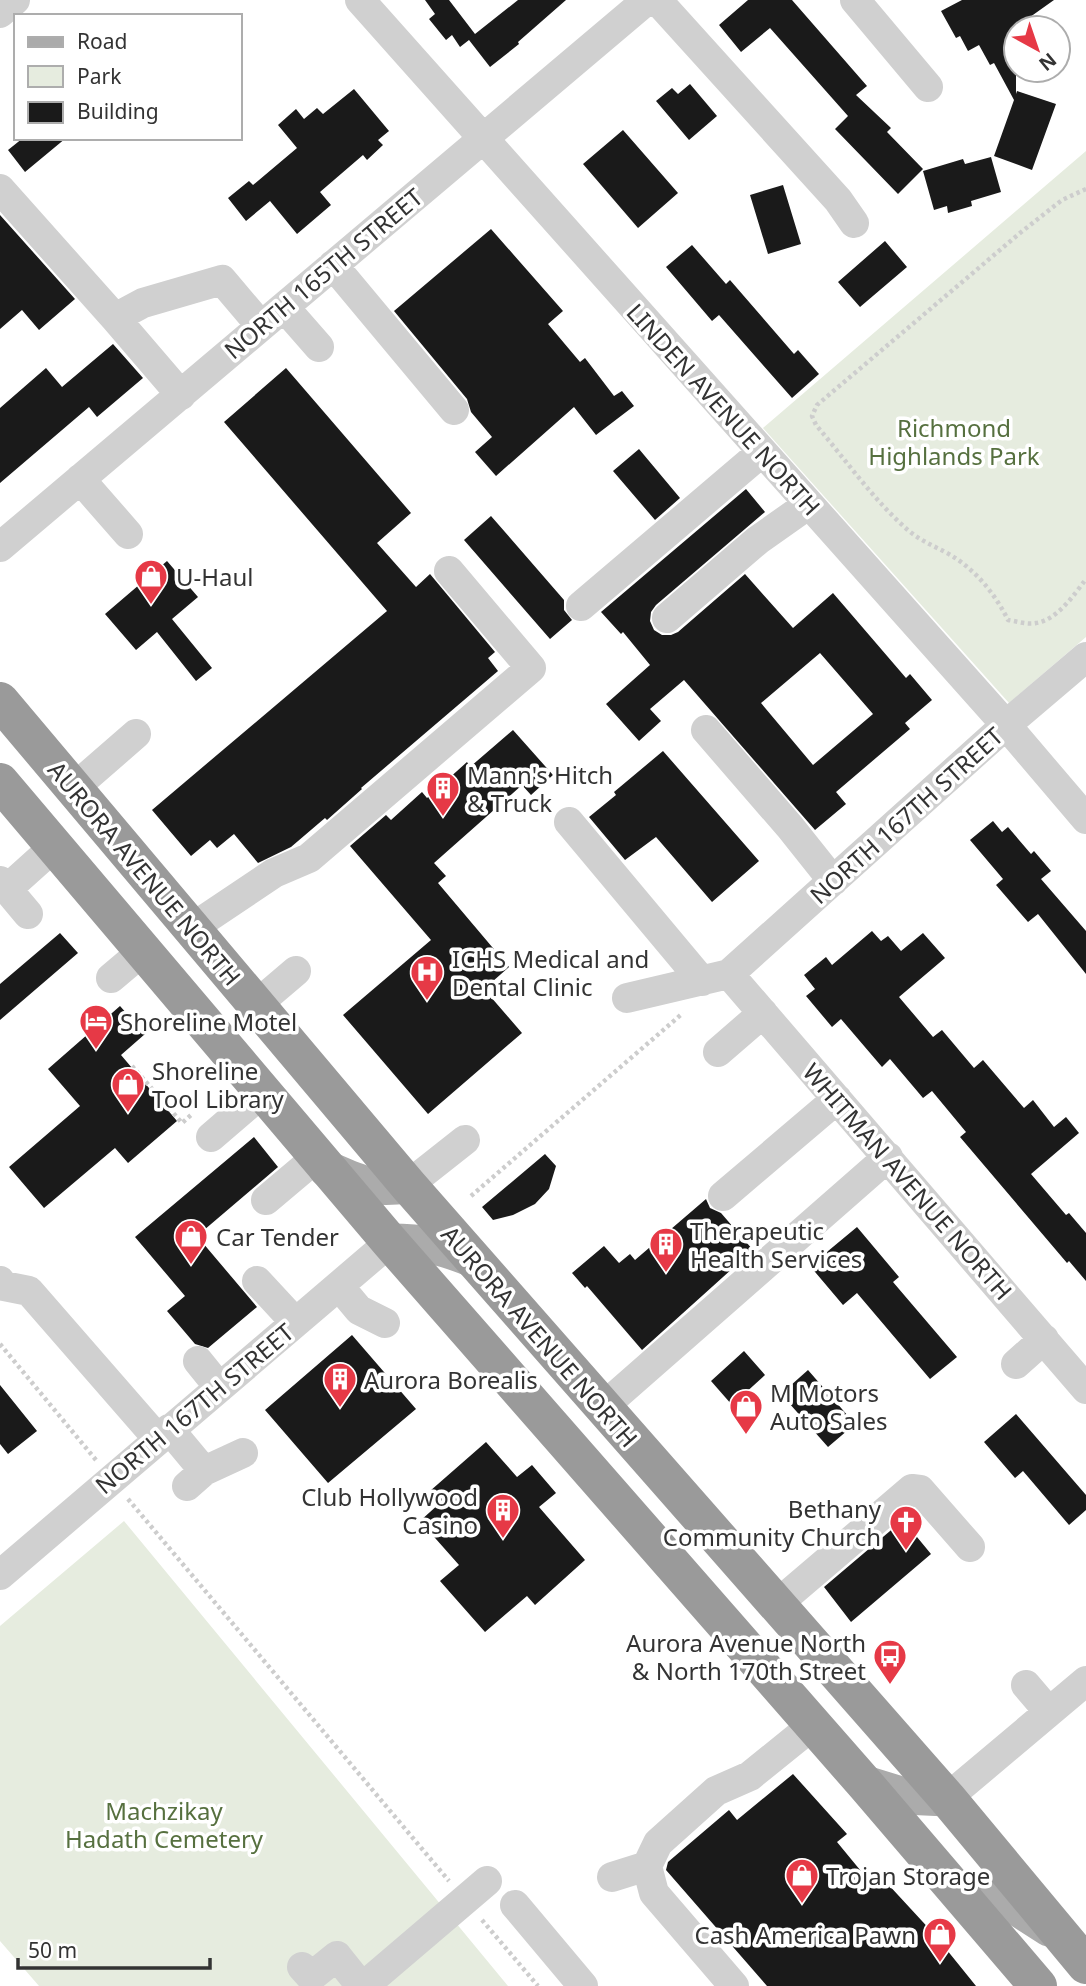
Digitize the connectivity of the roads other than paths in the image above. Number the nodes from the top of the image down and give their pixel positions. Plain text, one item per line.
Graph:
1 (15, 0) edge
2 (360, 0) edge
3 (647, 0) edge
4 (657, 0) edge
5 (855, 0) edge
6 (0, 13) edge
7 (928, 88) dead end
8 (481, 139) junction
9 (0, 189) edge
10 (854, 223) dead end
11 (333, 265) junction
12 (284, 307) junction
13 (115, 318) junction
14 (261, 326) junction
15 (320, 347) dead end
16 (181, 394) junction
17 (454, 410) dead end
18 (762, 452) junction
19 (80, 479) junction
20 (809, 504) junction
21 (128, 534) dead end
22 (0, 547) edge
23 (450, 571) dead end
24 (580, 606) dead end
25 (667, 618) dead end
26 (1086, 657) edge
27 (0, 701) edge
28 (1006, 725) junction
29 (706, 730) dead end
30 (136, 734) dead end
31 (0, 782) edge
32 (74, 788) junction
33 (1086, 818) edge
34 (569, 822) dead end
35 (55, 846) junction
36 (833, 881) junction
37 (3, 885) edge
38 (28, 914) dead end
39 (192, 928) junction
40 (143, 951) junction
41 (296, 971) dead end
42 (716, 977) junction
43 (111, 978) dead end
44 (627, 998) dead end
45 (256, 1005) junction
46 (763, 1013) junction
47 (718, 1052) dead end
48 (262, 1093) junction
49 (837, 1099) junction
50 (201, 1126) road end
51 (465, 1140) dead end
52 (888, 1157) junction
53 (322, 1163) junction
54 (408, 1185) junction
55 (723, 1196) dead end
56 (266, 1200) dead end
57 (390, 1242) junction
58 (473, 1259) junction
59 (0, 1281) edge
60 (257, 1281) dead end
61 (339, 1286) junction
62 (295, 1322) junction
63 (385, 1322) dead end
64 (1044, 1339) junction
65 (198, 1361) dead end
66 (1016, 1364) dead end
67 (219, 1387) junction
68 (1086, 1389) edge
69 (603, 1408) junction
70 (164, 1434) junction
71 (243, 1453) dead end
72 (970, 1547) dead end
73 (803, 1555) dead end
74 (0, 1575) edge
75 (770, 1597) junction
76 (1086, 1681) edge
77 (1026, 1685) dead end
78 (1049, 1712) junction
79 (813, 1725) junction
80 (865, 1784) junction
81 (947, 1798) junction
82 (647, 1866) junction
83 (612, 1877) dead end
84 (476, 1891) road end
85 (967, 1903) junction
86 (515, 1905) dead end
87 (1061, 1936) junction
88 (1086, 1965) edge
89 (302, 1967) dead end
90 (1035, 1985) edge
91 (362, 1986) edge
92 (583, 1986) edge
93 (734, 1986) edge

1 - 6 street
2 - 8 street, LINDEN AVENUE NORTH
3 - 8 street, NORTH 165TH STREET
4 - 10 street
5 - 7 street
8 - 11 street, NORTH 165TH STREET
8 - 18 street, LINDEN AVENUE NORTH
9 - 13 street
11 - 12 street, NORTH 165TH STREET
11 - 17 street
12 - 14 street, NORTH 165TH STREET
12 - 15 street
13 - 14 street
13 - 16 street
14 - 16 street, NORTH 165TH STREET
16 - 19 street, NORTH 165TH STREET
18 - 20 street, LINDEN AVENUE NORTH
18 - 24 street
19 - 21 street
19 - 22 street, NORTH 165TH STREET
20 - 25 street
20 - 28 street, LINDEN AVENUE NORTH
23 - 39 street
26 - 28 street, NORTH 167TH STREET
27 - 32 highway, AURORA AVENUE NORTH
28 - 33 street, LINDEN AVENUE NORTH
28 - 36 street, NORTH 167TH STREET
29 - 36 street
30 - 32 street
31 - 35 highway, AURORA AVENUE NORTH
32 - 39 highway, AURORA AVENUE NORTH
34 - 42 street, WHITMAN AVENUE NORTH
35 - 37 street
35 - 40 highway, AURORA AVENUE NORTH
36 - 42 street, NORTH 167TH STREET
37 - 38 street
39 - 45 highway, AURORA AVENUE NORTH
40 - 43 street
40 - 48 highway, AURORA AVENUE NORTH
41 - 45 street
42 - 44 street
42 - 46 street, WHITMAN AVENUE NORTH
45 - 54 highway, AURORA AVENUE NORTH
46 - 47 street
46 - 49 street, WHITMAN AVENUE NORTH
48 - 50 street
48 - 53 highway, AURORA AVENUE NORTH
49 - 52 street, WHITMAN AVENUE NORTH
49 - 55 street
51 - 54 street
52 - 64 street, WHITMAN AVENUE NORTH
52 - 69 street
53 - 54 main road
53 - 56 street
53 - 57 highway, AURORA AVENUE NORTH
54 - 58 highway, AURORA AVENUE NORTH
57 - 58 main road
57 - 61 street, NORTH 167TH STREET
57 - 79 highway, AURORA AVENUE NORTH
58 - 69 highway, AURORA AVENUE NORTH
59 - 70 street
60 - 62 street
61 - 62 street, NORTH 167TH STREET
61 - 63 street
62 - 67 street, NORTH 167TH STREET
64 - 66 street
64 - 68 street, WHITMAN AVENUE NORTH
65 - 67 street
67 - 70 street, NORTH 167TH STREET
69 - 75 highway, AURORA AVENUE NORTH
70 - 71 street
70 - 74 street, NORTH 167TH STREET
72 - 75 street
73 - 75 street
75 - 81 highway, AURORA AVENUE NORTH
76 - 78 street
77 - 78 street
78 - 81 street
79 - 80 highway, AURORA AVENUE NORTH
79 - 82 street
80 - 81 main road
80 - 85 highway, AURORA AVENUE NORTH
81 - 87 highway, AURORA AVENUE NORTH
82 - 83 street
82 - 93 street
84 - 91 street
85 - 87 main road
85 - 90 highway, AURORA AVENUE NORTH
86 - 92 street
87 - 88 highway, AURORA AVENUE NORTH
89 - 91 street

